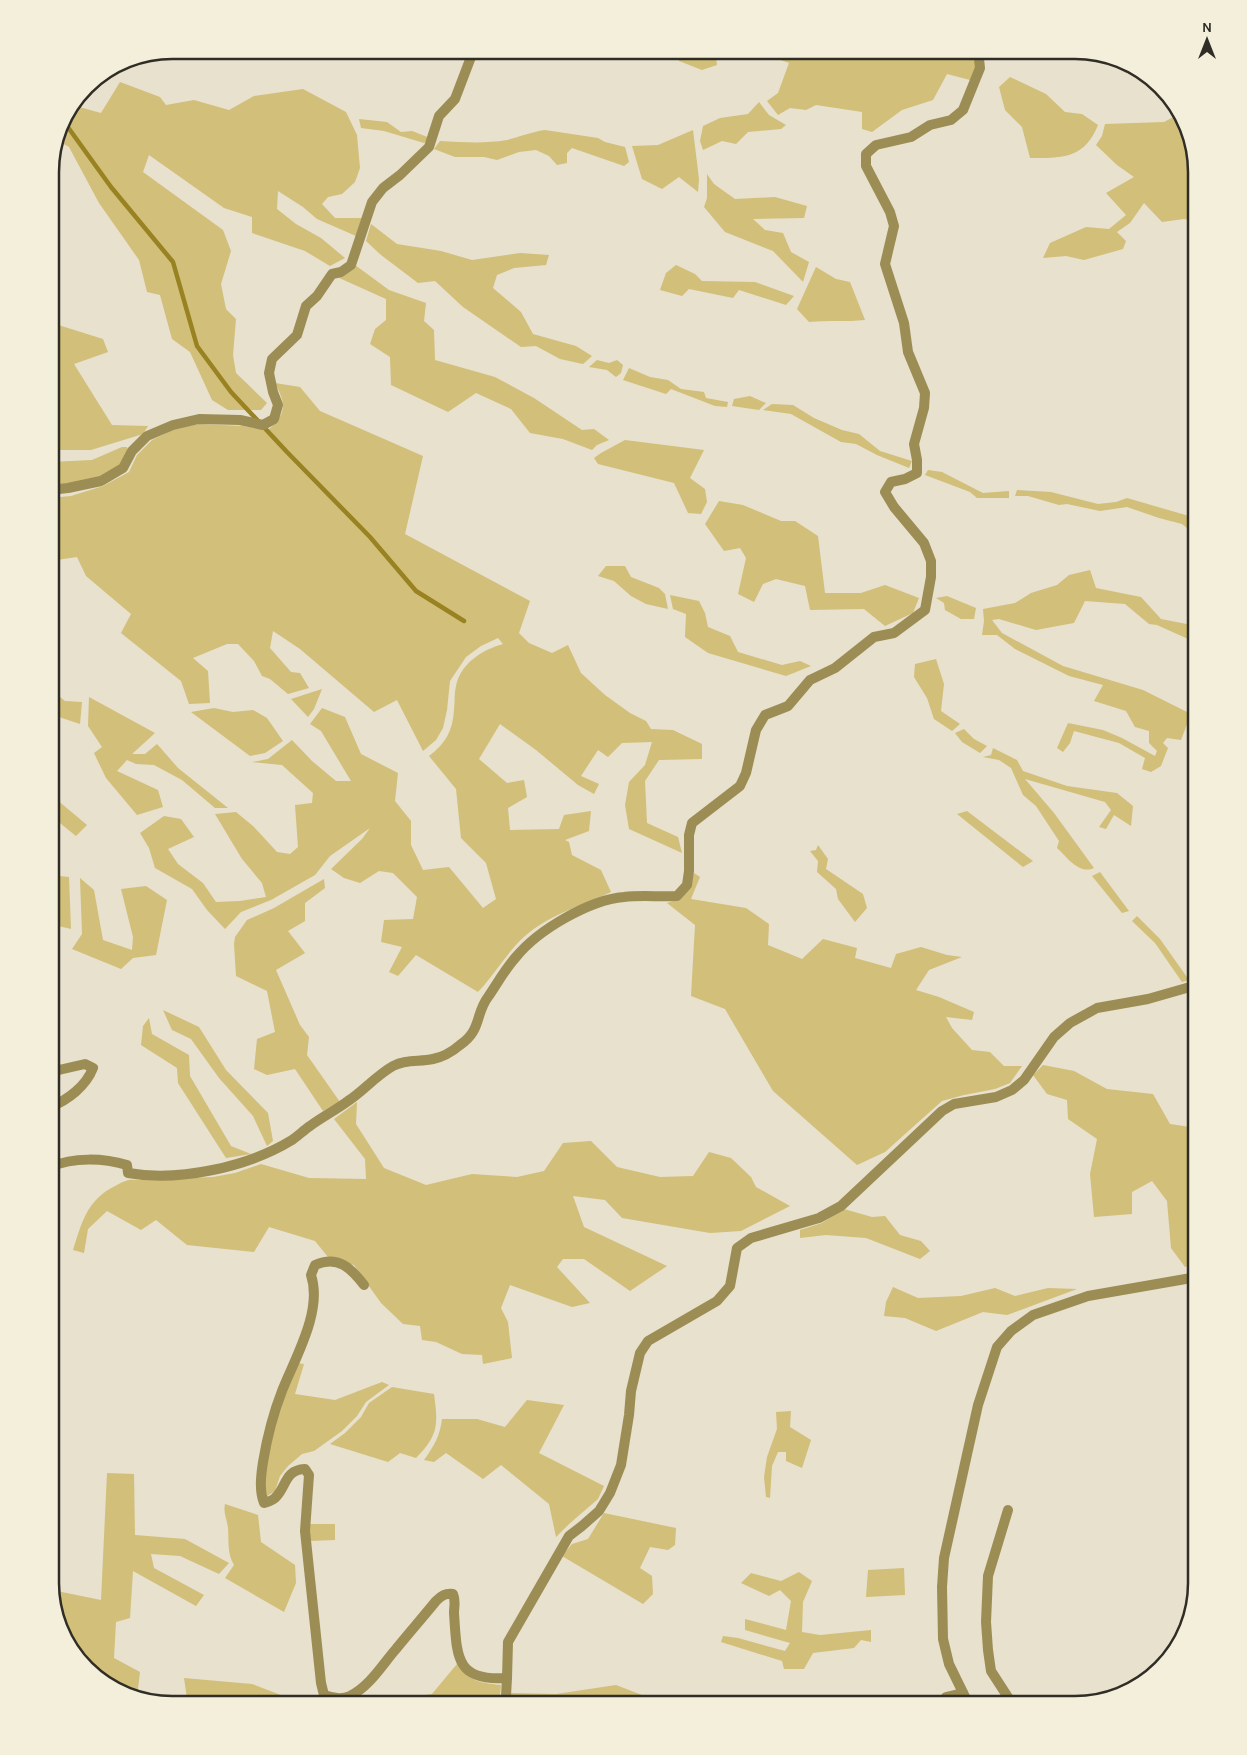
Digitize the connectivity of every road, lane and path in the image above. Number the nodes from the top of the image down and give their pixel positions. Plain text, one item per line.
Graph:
1 (470, 59) edge
2 (979, 59) edge
3 (59, 489) edge
4 (1188, 988) edge
5 (59, 1070) edge
6 (59, 1104) edge
7 (59, 1164) edge
8 (1188, 1278) edge
9 (364, 1285) dead end
10 (1008, 1510) dead end
11 (508, 1678) junction
12 (963, 1692) junction
13 (326, 1696) edge
14 (350, 1696) edge
15 (506, 1696) edge
16 (949, 1696) edge
17 (965, 1696) edge
18 (1007, 1696) edge

1 - 3 street
2 - 7 street
4 - 11 street
5 - 6 street
8 - 12 street
9 - 13 street
10 - 18 street
11 - 14 street
11 - 15 street
12 - 16 street
12 - 17 street

